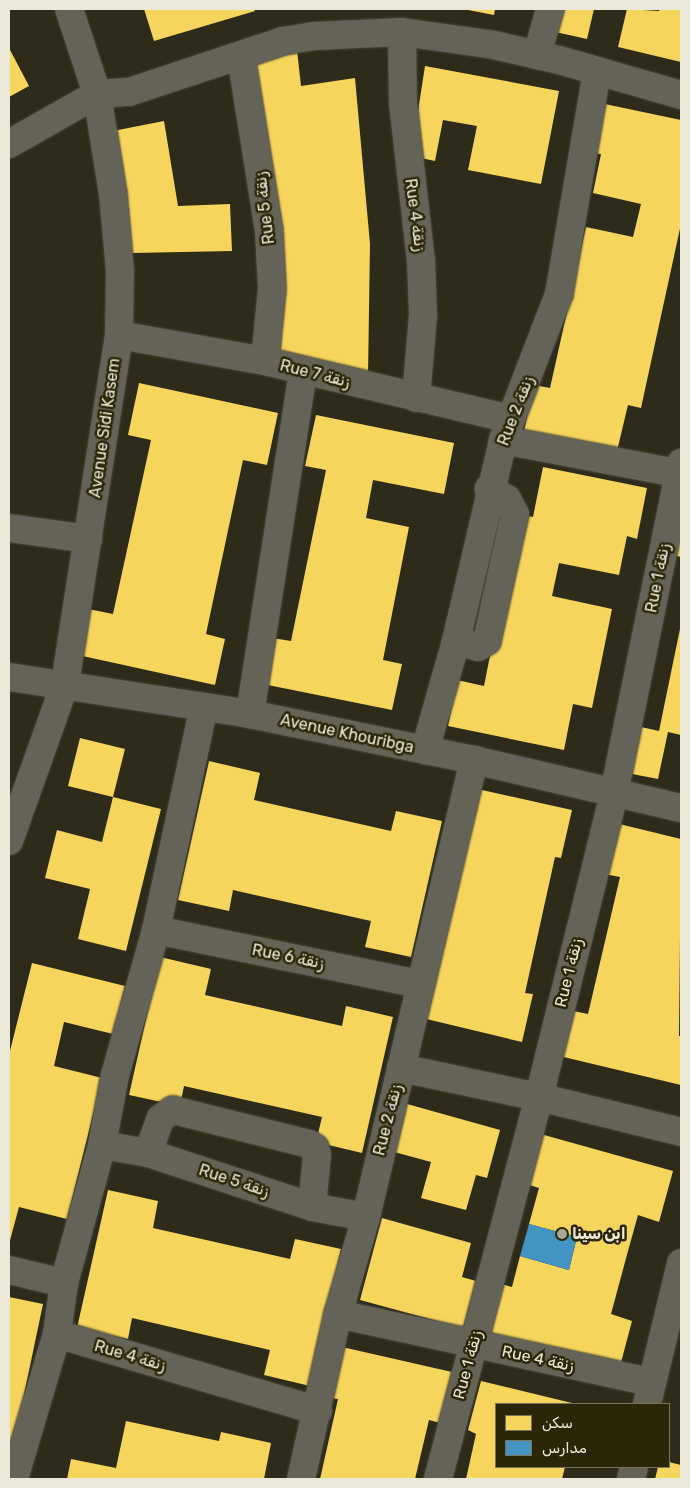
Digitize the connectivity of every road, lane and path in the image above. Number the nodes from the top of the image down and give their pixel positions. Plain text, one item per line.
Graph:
1 (69, 9) edge
2 (550, 9) edge
3 (402, 32) junction
4 (537, 55) junction
5 (241, 56) junction
6 (597, 71) junction
7 (97, 94) junction
8 (681, 95) edge
9 (9, 144) edge
10 (118, 335) junction
11 (265, 361) junction
12 (304, 372) junction
13 (416, 398) junction
14 (507, 430) junction
15 (680, 470) edge
16 (9, 528) edge
17 (88, 539) junction
18 (9, 677) edge
19 (65, 684) junction
20 (204, 707) junction
21 (250, 714) junction
22 (425, 750) junction
23 (474, 760) junction
24 (614, 793) junction
25 (681, 808) edge
26 (9, 842) edge
27 (156, 930) junction
28 (420, 984) junction
29 (401, 1068) junction
30 (539, 1097) junction
31 (681, 1132) edge
32 (102, 1145) junction
33 (148, 1153) junction
34 (312, 1207) junction
35 (366, 1217) junction
36 (681, 1263) edge
37 (9, 1270) edge
38 (64, 1283) junction
39 (677, 1299) edge
40 (338, 1314) junction
41 (57, 1334) junction
42 (473, 1346) junction
43 (649, 1393) edge
44 (318, 1412) junction
45 (14, 1479) edge
46 (301, 1479) edge
47 (438, 1479) edge

1 - 7 street, Avenue Sidi Kasem
2 - 4 street
3 - 4 street
3 - 5 street
3 - 13 street, Rue 4 زنقة
4 - 6 street
5 - 7 street
5 - 11 street, Rue 5 زنقة
6 - 8 street
6 - 14 street, Rue 2 زنقة
7 - 9 street
7 - 10 street, Avenue Sidi Kasem
10 - 11 street, Rue 7 زنقة
10 - 17 street, Avenue Sidi Kasem
11 - 12 street, Rue 7 زنقة
12 - 13 street, Rue 7 زنقة
12 - 21 street
13 - 14 street, Rue 7 زنقة
14 - 15 street, Rue 7 زنقة
14 - 22 street, Rue 2 زنقة
15 - 24 street, Rue 1 زنقة
16 - 17 street
17 - 19 street, Avenue Sidi Kasem
18 - 19 street, Avenue Khouribga
19 - 20 street, Avenue Khouribga
19 - 26 street, Avenue Sidi Kasem
20 - 21 street, Avenue Khouribga
20 - 27 street
21 - 22 street, Avenue Khouribga
22 - 23 street, Avenue Khouribga
23 - 24 street, Avenue Khouribga
23 - 28 street, Rue 2 زنقة
24 - 25 street, Avenue Khouribga
24 - 30 street, Rue 1 زنقة
27 - 28 street, Rue 6 زنقة
27 - 32 street
28 - 29 street, Rue 2 زنقة
29 - 30 street
29 - 35 street, Rue 2 زنقة
30 - 31 street
30 - 42 street, Rue 1 زنقة
32 - 33 street, Rue 5 زنقة
32 - 38 street
33 - 34 street, Rue 5 زنقة
33 - 34 street
34 - 35 street, Rue 5 زنقة
35 - 40 street, Rue 2 زنقة
36 - 39 street
37 - 38 street
38 - 41 street
39 - 43 street
40 - 42 street, Rue 4 زنقة
40 - 44 street, Rue 2 زنقة
41 - 44 street, Rue 4 زنقة
41 - 45 street
42 - 43 street, Rue 4 زنقة
42 - 47 street, Rue 1 زنقة
44 - 46 street, Rue 2 زنقة

